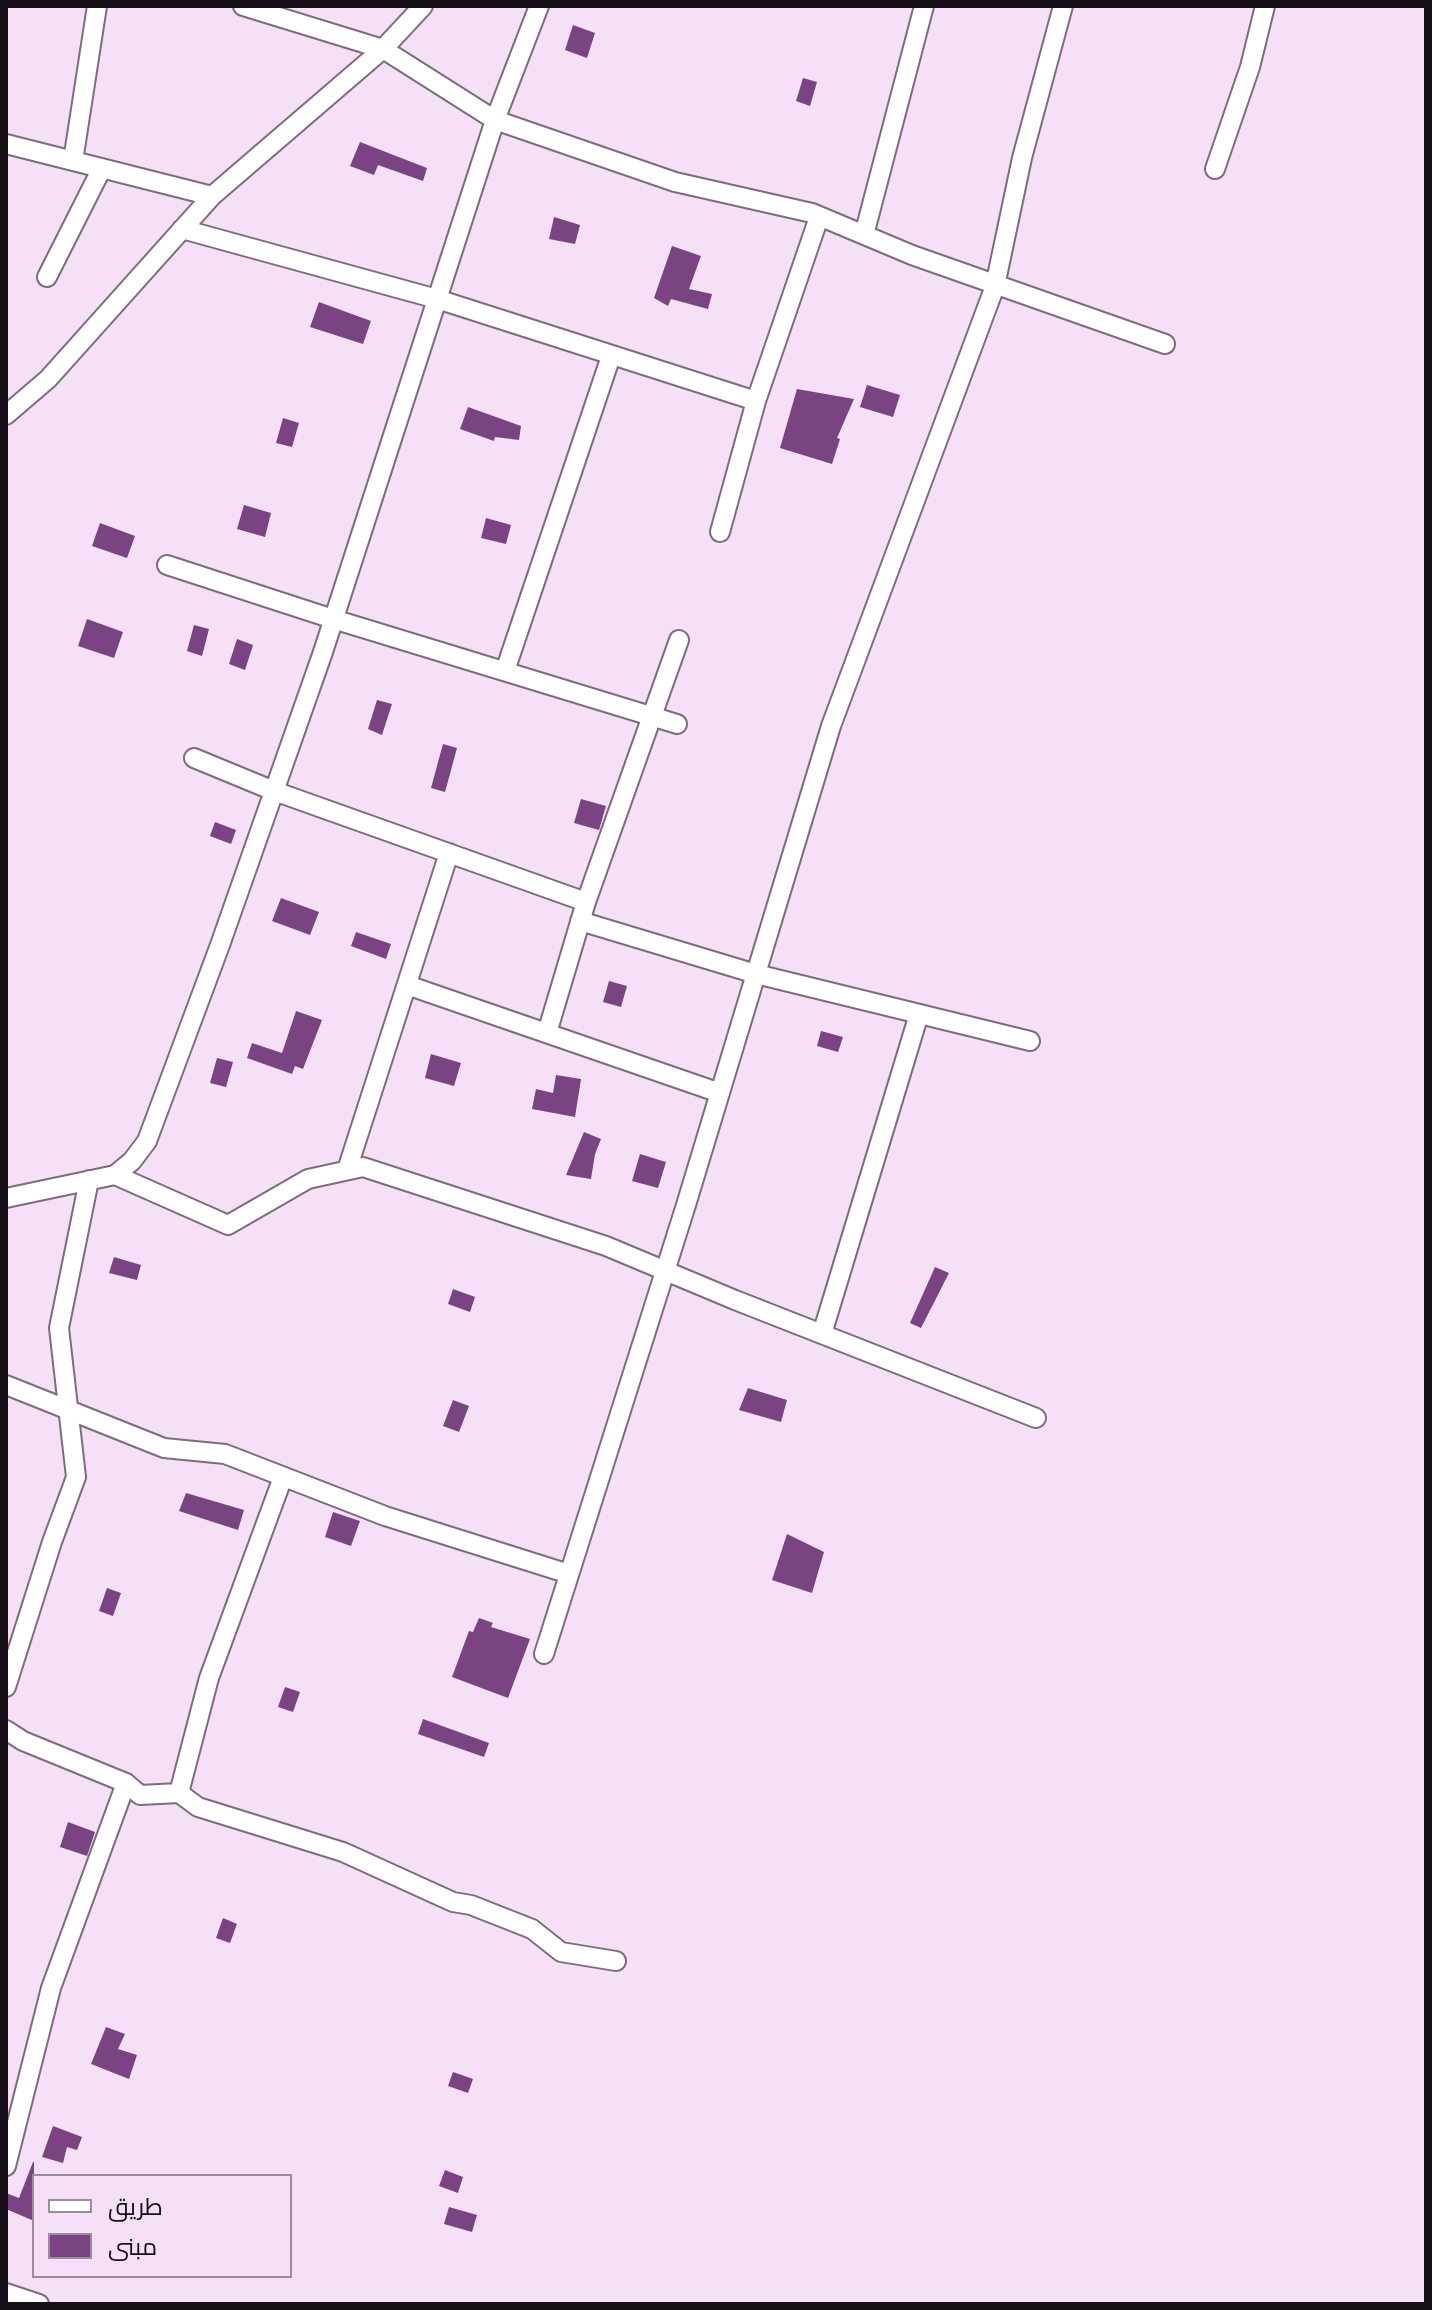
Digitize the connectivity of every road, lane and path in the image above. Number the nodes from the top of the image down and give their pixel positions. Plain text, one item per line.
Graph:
1 (97, 6) edge
2 (243, 6) edge
3 (423, 6) edge
4 (539, 6) edge
5 (924, 6) edge
6 (1063, 6) edge
7 (1265, 6) edge
8 (383, 49) junction
9 (495, 120) junction
10 (6, 144) edge
11 (73, 161) junction
12 (102, 168) junction
13 (1215, 169) dead end
14 (212, 196) junction
15 (819, 217) junction
16 (182, 229) junction
17 (864, 235) junction
18 (47, 277) dead end
19 (995, 286) junction
20 (437, 299) junction
21 (1165, 344) dead end
22 (611, 356) junction
23 (756, 401) junction
24 (6, 415) edge
25 (720, 532) dead end
26 (167, 565) dead end
27 (333, 619) junction
28 (679, 640) dead end
29 (505, 671) junction
30 (654, 717) junction
31 (677, 724) dead end
32 (194, 758) dead end
33 (274, 791) junction
34 (449, 853) junction
35 (586, 902) junction
36 (580, 921) junction
37 (756, 974) junction
38 (407, 985) junction
39 (919, 1014) junction
40 (547, 1033) junction
41 (1030, 1041) dead end
42 (720, 1093) junction
43 (347, 1170) junction
44 (115, 1175) junction
45 (89, 1180) junction
46 (6, 1198) edge
47 (665, 1271) junction
48 (822, 1334) junction
49 (6, 1385) edge
50 (67, 1408) junction
51 (1036, 1418) dead end
52 (283, 1477) junction
53 (569, 1574) junction
54 (544, 1654) dead end
55 (6, 1687) edge
56 (6, 1730) edge
57 (126, 1783) junction
58 (179, 1793) junction
59 (616, 1961) dead end
60 (7, 2158) edge
61 (6, 2293) edge
62 (39, 2304) edge

1 - 11 street
2 - 8 street
3 - 8 street
4 - 9 street
5 - 17 street
6 - 19 street
7 - 13 street
8 - 9 street
8 - 14 street
9 - 15 street
9 - 20 street
10 - 11 street
11 - 12 street
12 - 14 street
12 - 18 street
14 - 16 street
15 - 17 street
15 - 23 street
16 - 20 street
16 - 24 street
17 - 19 street
19 - 21 street
19 - 37 street
20 - 22 street
20 - 27 street
22 - 23 street
22 - 29 street
23 - 25 street
26 - 27 street
27 - 29 street
27 - 33 street
28 - 30 street
29 - 30 street
30 - 31 street
30 - 35 street
32 - 33 street
33 - 34 street
33 - 44 street
34 - 35 street
34 - 38 street
35 - 36 street
36 - 37 street
36 - 40 street
37 - 39 street
37 - 42 street
38 - 40 street
38 - 43 street
39 - 41 street
39 - 48 street
40 - 42 street
42 - 47 street
43 - 44 street
43 - 47 street
44 - 45 street
45 - 46 street
45 - 50 street
47 - 48 street
47 - 53 street
48 - 51 street
49 - 50 street
50 - 52 street
50 - 55 street
52 - 53 street
52 - 58 street
53 - 54 street
56 - 57 street
57 - 58 street
57 - 60 street
58 - 59 street
61 - 62 street

